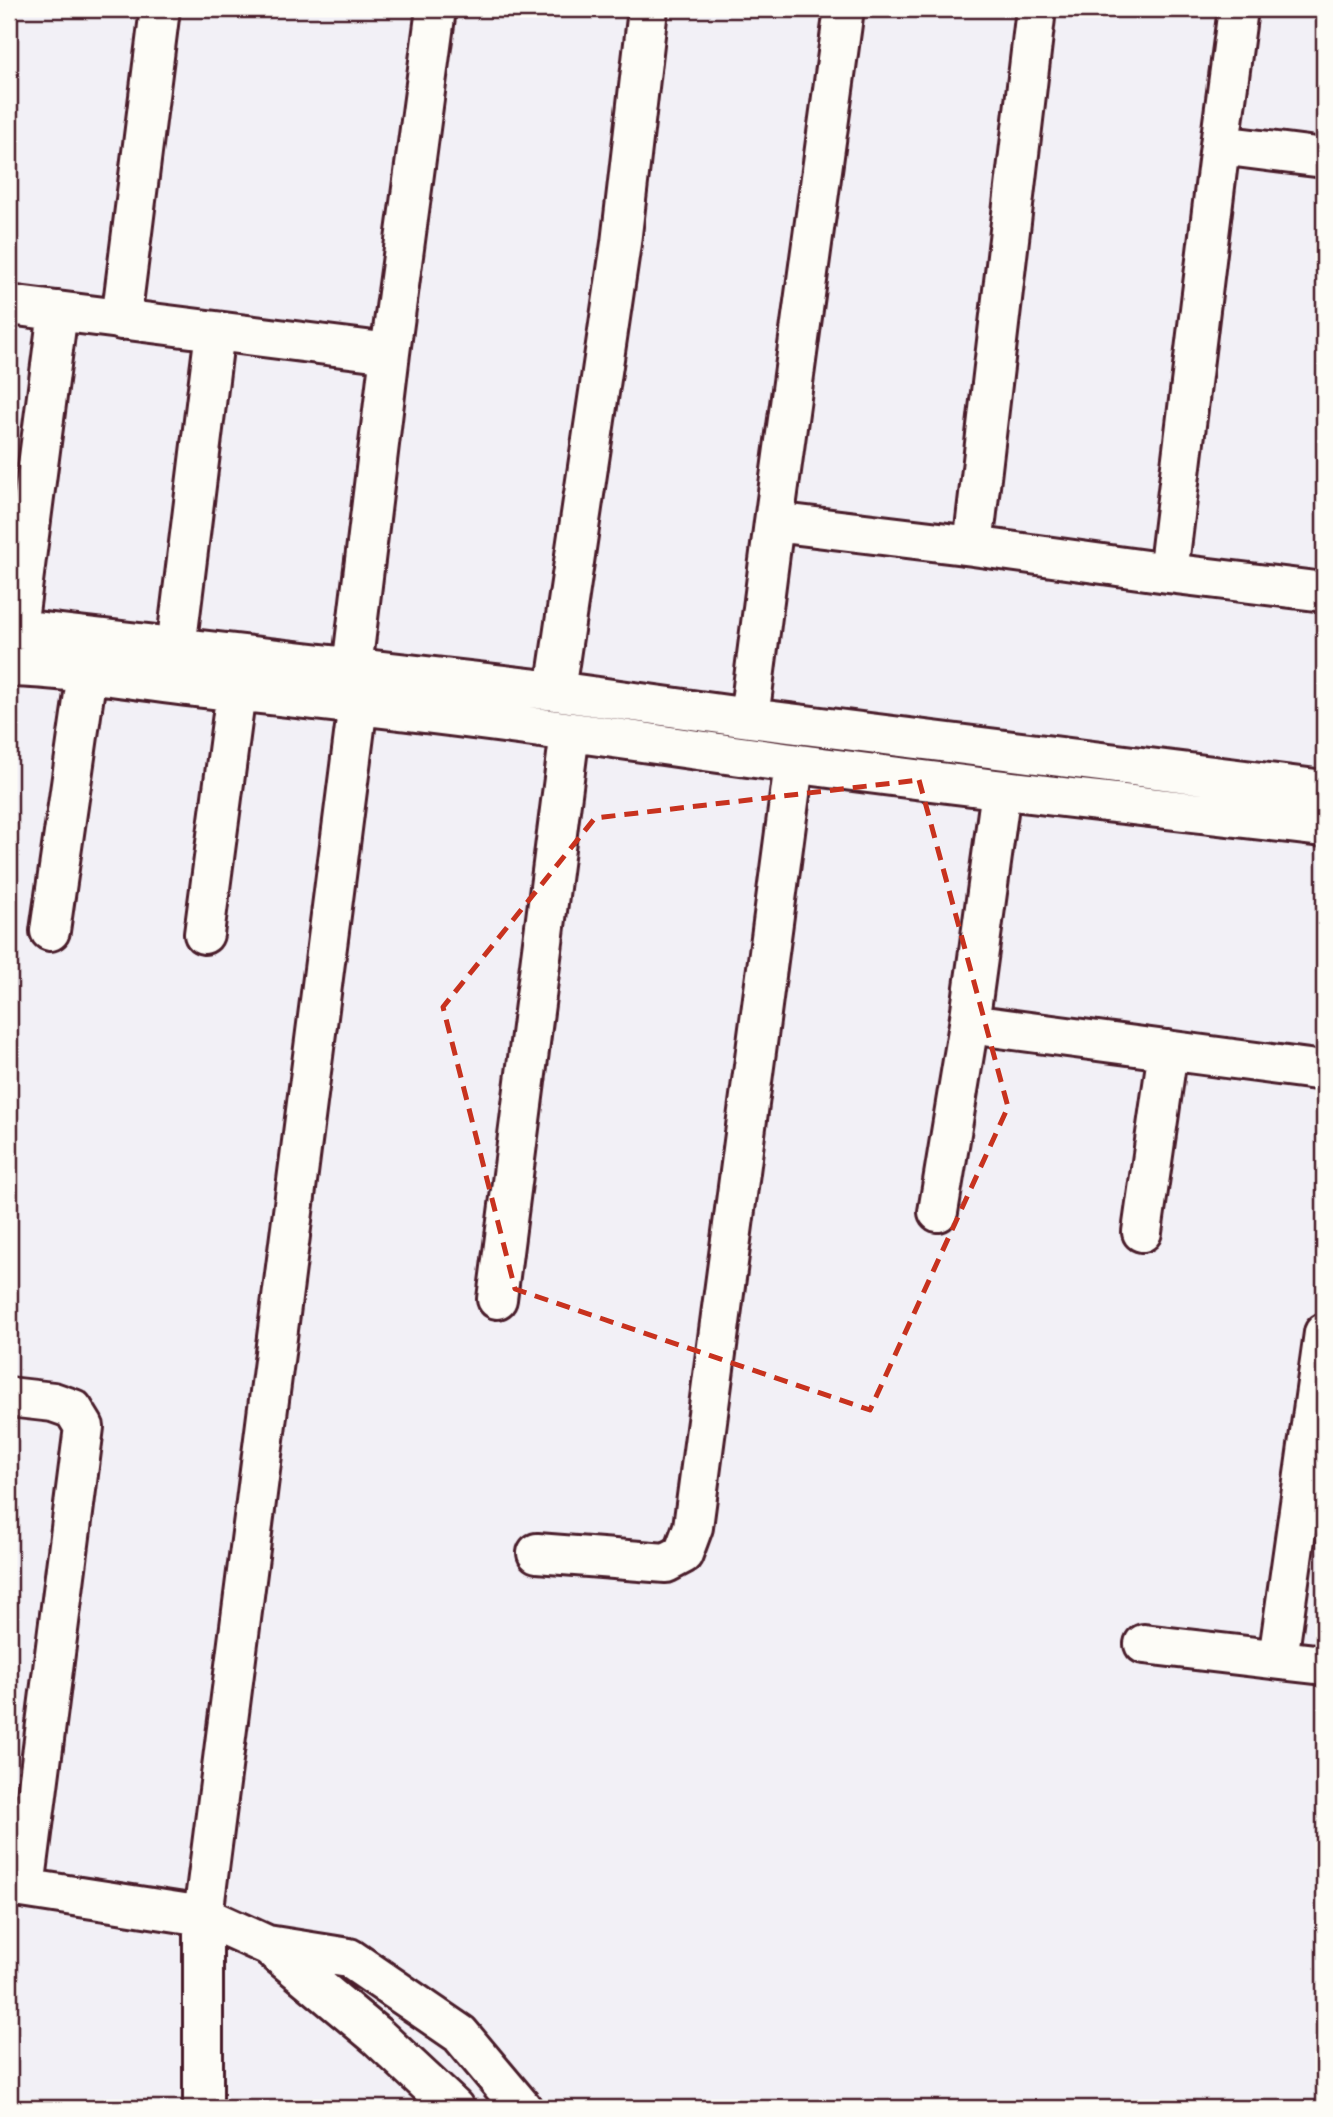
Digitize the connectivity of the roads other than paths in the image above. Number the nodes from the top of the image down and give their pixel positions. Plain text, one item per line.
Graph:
1 (160, 9) edge
2 (436, 9) edge
3 (648, 9) edge
4 (844, 9) edge
5 (1036, 9) edge
6 (1238, 9) edge
7 (1220, 145) junction
8 (1324, 158) edge
9 (9, 305) edge
10 (58, 311) junction
11 (121, 320) junction
12 (215, 331) junction
13 (390, 353) junction
14 (775, 522) junction
15 (973, 546) junction
16 (1168, 573) junction
17 (1324, 592) edge
18 (13, 628) edge
19 (175, 646) junction
20 (9, 667) edge
21 (87, 673) junction
22 (172, 684) junction
23 (355, 686) junction
24 (236, 691) junction
25 (555, 691) junction
26 (749, 718) junction
27 (570, 732) junction
28 (794, 764) junction
29 (1001, 790) junction
30 (1324, 790) edge
31 (1324, 827) edge
32 (50, 930) dead end
33 (204, 934) dead end
34 (969, 1024) junction
35 (1168, 1050) junction
36 (1324, 1071) edge
37 (938, 1212) dead end
38 (1142, 1232) dead end
39 (497, 1299) dead end
40 (1324, 1333) edge
41 (9, 1397) edge
42 (537, 1553) dead end
43 (1144, 1644) dead end
44 (1278, 1659) junction
45 (1324, 1665) edge
46 (17, 1887) edge
47 (203, 1916) junction
48 (267, 1945) junction
49 (203, 2108) edge
50 (454, 2108) edge
51 (522, 2108) edge

1 - 11 street
2 - 13 street
3 - 25 street
4 - 14 street
5 - 15 street
6 - 7 street
7 - 8 street
7 - 16 street
9 - 10 street
10 - 11 street
10 - 18 street
11 - 12 street
12 - 13 street
12 - 19 street
13 - 23 street
14 - 15 street
14 - 26 street
15 - 16 street
16 - 17 street
18 - 19 street
19 - 22 street
19 - 23 street
20 - 21 street
21 - 22 street
21 - 32 street
22 - 24 street
23 - 24 street
23 - 25 street
23 - 27 street
23 - 47 street
24 - 33 street
25 - 26 street
26 - 30 street
27 - 28 street
27 - 39 street
28 - 29 street
28 - 42 street
29 - 31 street
29 - 34 street
34 - 35 street
34 - 37 street
35 - 36 street
35 - 38 street
40 - 44 street
41 - 46 street
43 - 44 street
44 - 45 street
46 - 47 street
47 - 48 street
47 - 49 street
48 - 50 street
48 - 51 street

